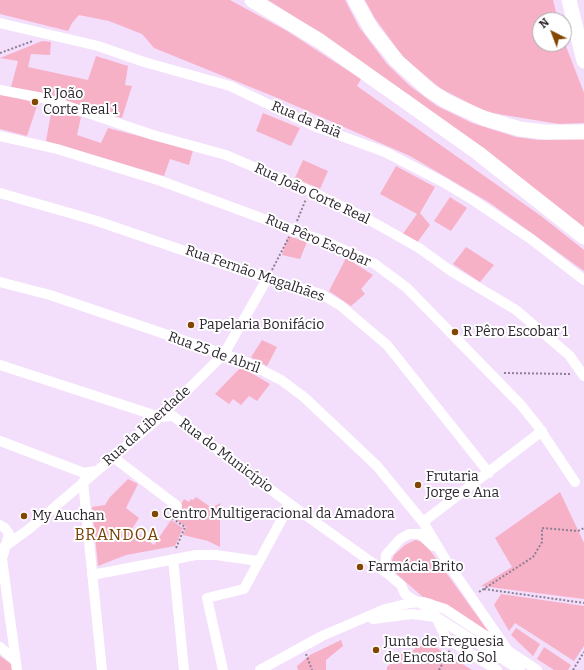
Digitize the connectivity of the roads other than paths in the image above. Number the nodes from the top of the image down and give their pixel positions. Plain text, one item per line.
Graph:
1 (252, 0) edge
2 (569, 0) edge
3 (356, 2) edge
4 (0, 22) edge
5 (584, 61) edge
6 (0, 90) edge
7 (584, 132) edge
8 (0, 136) edge
9 (0, 193) edge
10 (584, 237) edge
11 (267, 278) junction
12 (584, 280) edge
13 (0, 282) edge
14 (224, 354) junction
15 (0, 365) edge
16 (583, 375) edge
17 (160, 417) junction
18 (542, 431) junction
19 (0, 441) edge
20 (113, 457) junction
21 (96, 472) junction
22 (489, 473) junction
23 (83, 482) junction
24 (575, 482) dead end
25 (290, 504) junction
26 (178, 507) road end
27 (422, 522) junction
28 (0, 525) edge
29 (3, 548) edge
30 (173, 559) junction
31 (258, 561) junction
32 (447, 562) junction
33 (388, 574) junction
34 (92, 575) junction
35 (405, 594) junction
36 (416, 602) junction
37 (395, 606) junction
38 (436, 617) junction
39 (363, 620) junction
40 (0, 647) edge
41 (507, 649) junction
42 (17, 665) edge
43 (102, 670) edge
44 (184, 670) edge
45 (222, 670) edge
46 (260, 670) edge
47 (497, 670) edge
48 (520, 670) edge
49 (537, 670) edge

1 - 10 highway
2 - 5 highway
3 - 7 highway
4 - 12 street, Rua da Paiã
6 - 16 street, Rua João Corte Real
8 - 18 street, Rua Pêro Escobar
9 - 11 street, Rua Fernão Magalhães
11 - 14 street, Rua da Liberdade
11 - 22 street, Rua Fernão Magalhães
13 - 14 street, Rua 25 de Abril
14 - 17 street, Rua da Liberdade
14 - 27 street, Rua 25 de Abril
15 - 17 street, Rua do Município
17 - 20 street, Rua da Liberdade
17 - 25 street, Rua do Município
18 - 22 street
18 - 24 street, Rua Pêro Escobar
19 - 21 street
20 - 21 street, Rua da Liberdade
20 - 26 street
21 - 23 street, Rua da Liberdade
22 - 27 street
23 - 29 street, Rua da Liberdade
23 - 34 street
25 - 31 street
25 - 33 street, Rua do Município
27 - 32 street, Rua 25 de Abril
28 - 29 street
29 - 42 street
30 - 31 street
30 - 34 street
30 - 44 street
31 - 45 street
32 - 33 street
32 - 41 street
33 - 35 street, Rua do Município
34 - 43 street
35 - 36 street, Rua do Município
35 - 37 street
36 - 37 street
36 - 38 street, Rua do Município
36 - 41 street
37 - 39 street
38 - 39 street
38 - 47 street
38 - 48 street, Rua do Município
39 - 46 street
40 - 42 street
41 - 49 street

